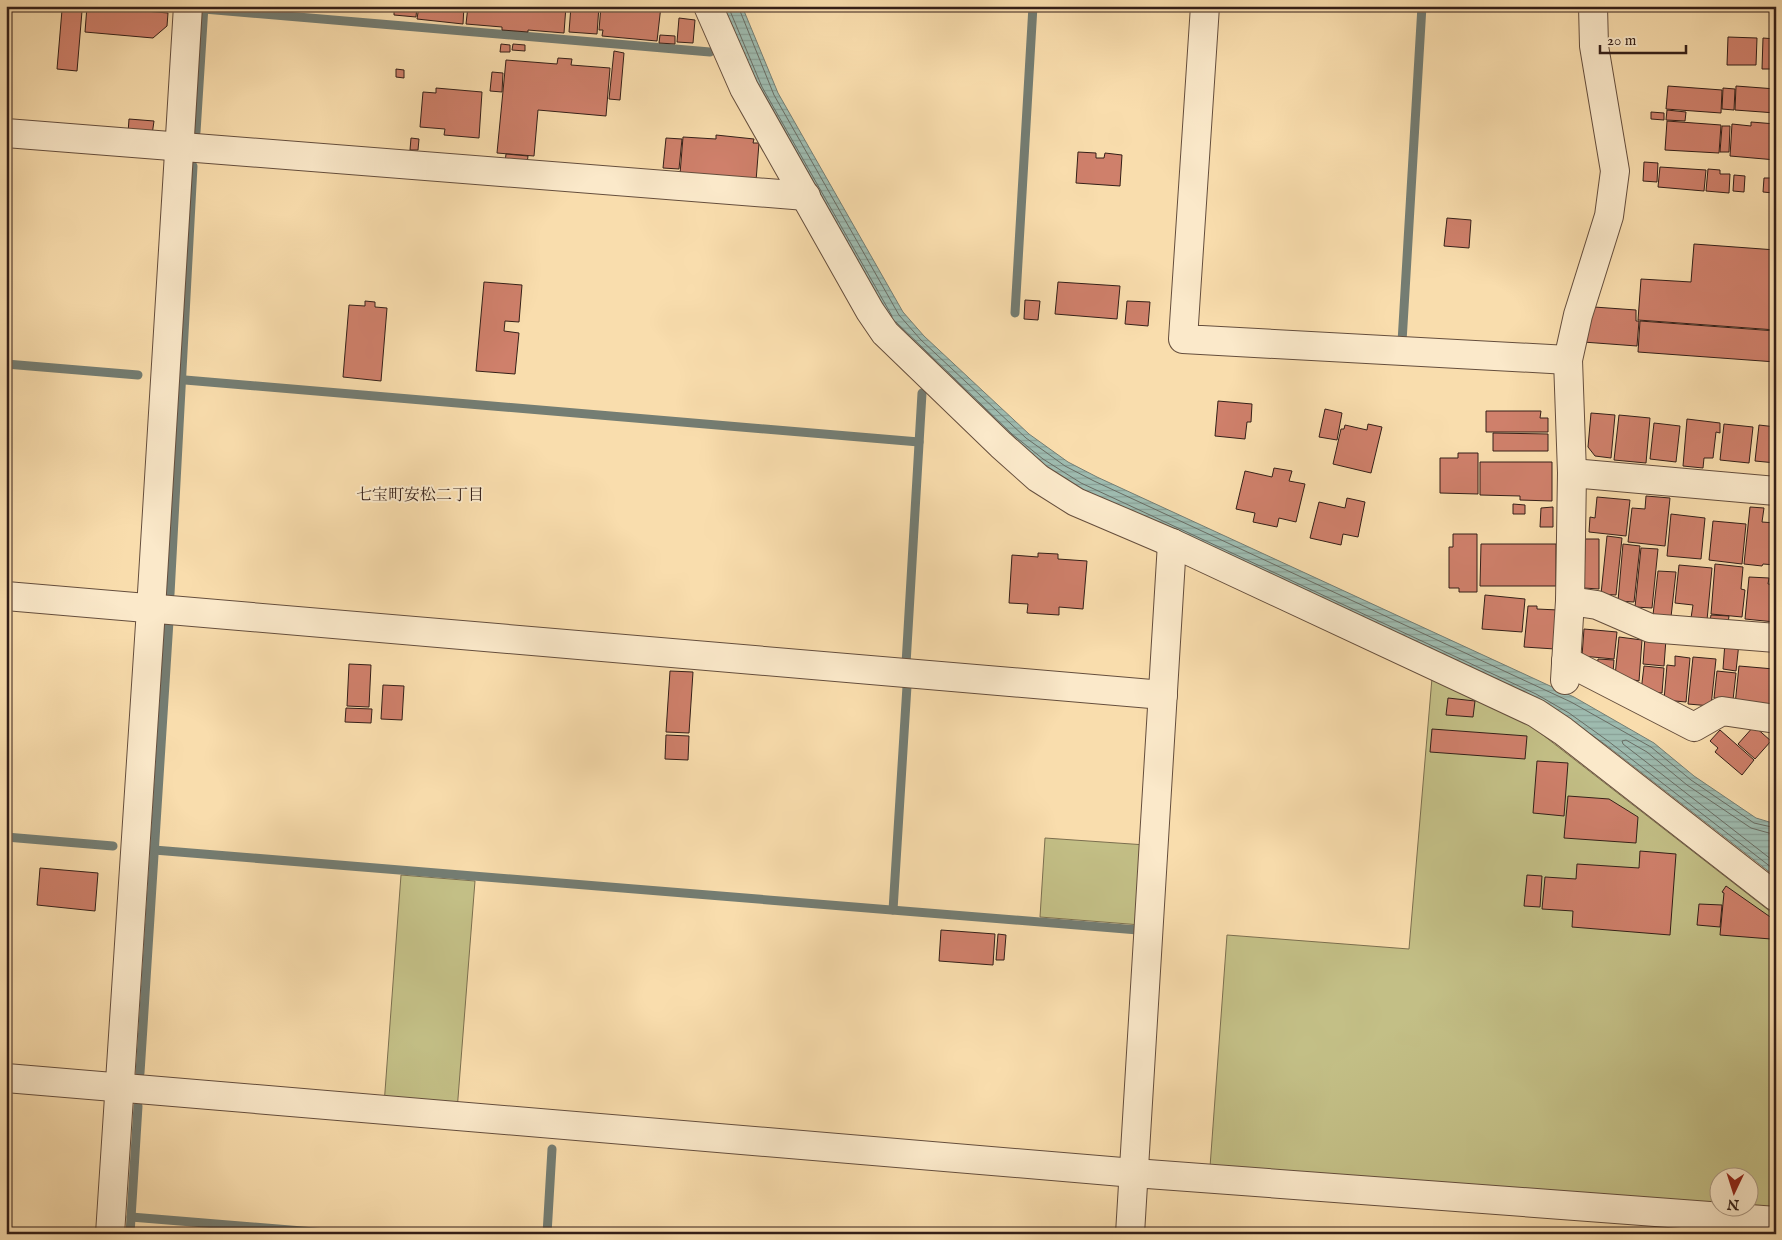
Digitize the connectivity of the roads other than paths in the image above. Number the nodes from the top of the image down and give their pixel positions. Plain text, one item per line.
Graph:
1 (188, 6) edge
2 (708, 6) edge
3 (1205, 6) edge
4 (1592, 6) edge
5 (6, 133) edge
6 (179, 147) junction
7 (806, 196) junction
8 (1568, 360) junction
9 (1572, 473) junction
10 (1776, 491) edge
11 (1172, 543) junction
12 (6, 596) edge
13 (1570, 601) junction
14 (151, 609) junction
15 (1776, 638) edge
16 (1163, 695) junction
17 (1776, 719) edge
18 (1776, 897) edge
19 (6, 1078) edge
20 (119, 1088) junction
21 (1134, 1173) junction
22 (1776, 1221) edge
23 (110, 1234) edge
24 (1130, 1234) edge

1 - 6 street
2 - 7 street
3 - 8 street
4 - 8 street
5 - 6 street
6 - 7 street
6 - 14 street
7 - 11 street
8 - 9 street
9 - 10 street
9 - 13 street
11 - 16 street
11 - 18 street
12 - 14 street
13 - 15 street
13 - 17 street
14 - 16 street
14 - 20 street
16 - 21 street
19 - 20 street
20 - 21 street
20 - 23 street
21 - 22 street
21 - 24 street

